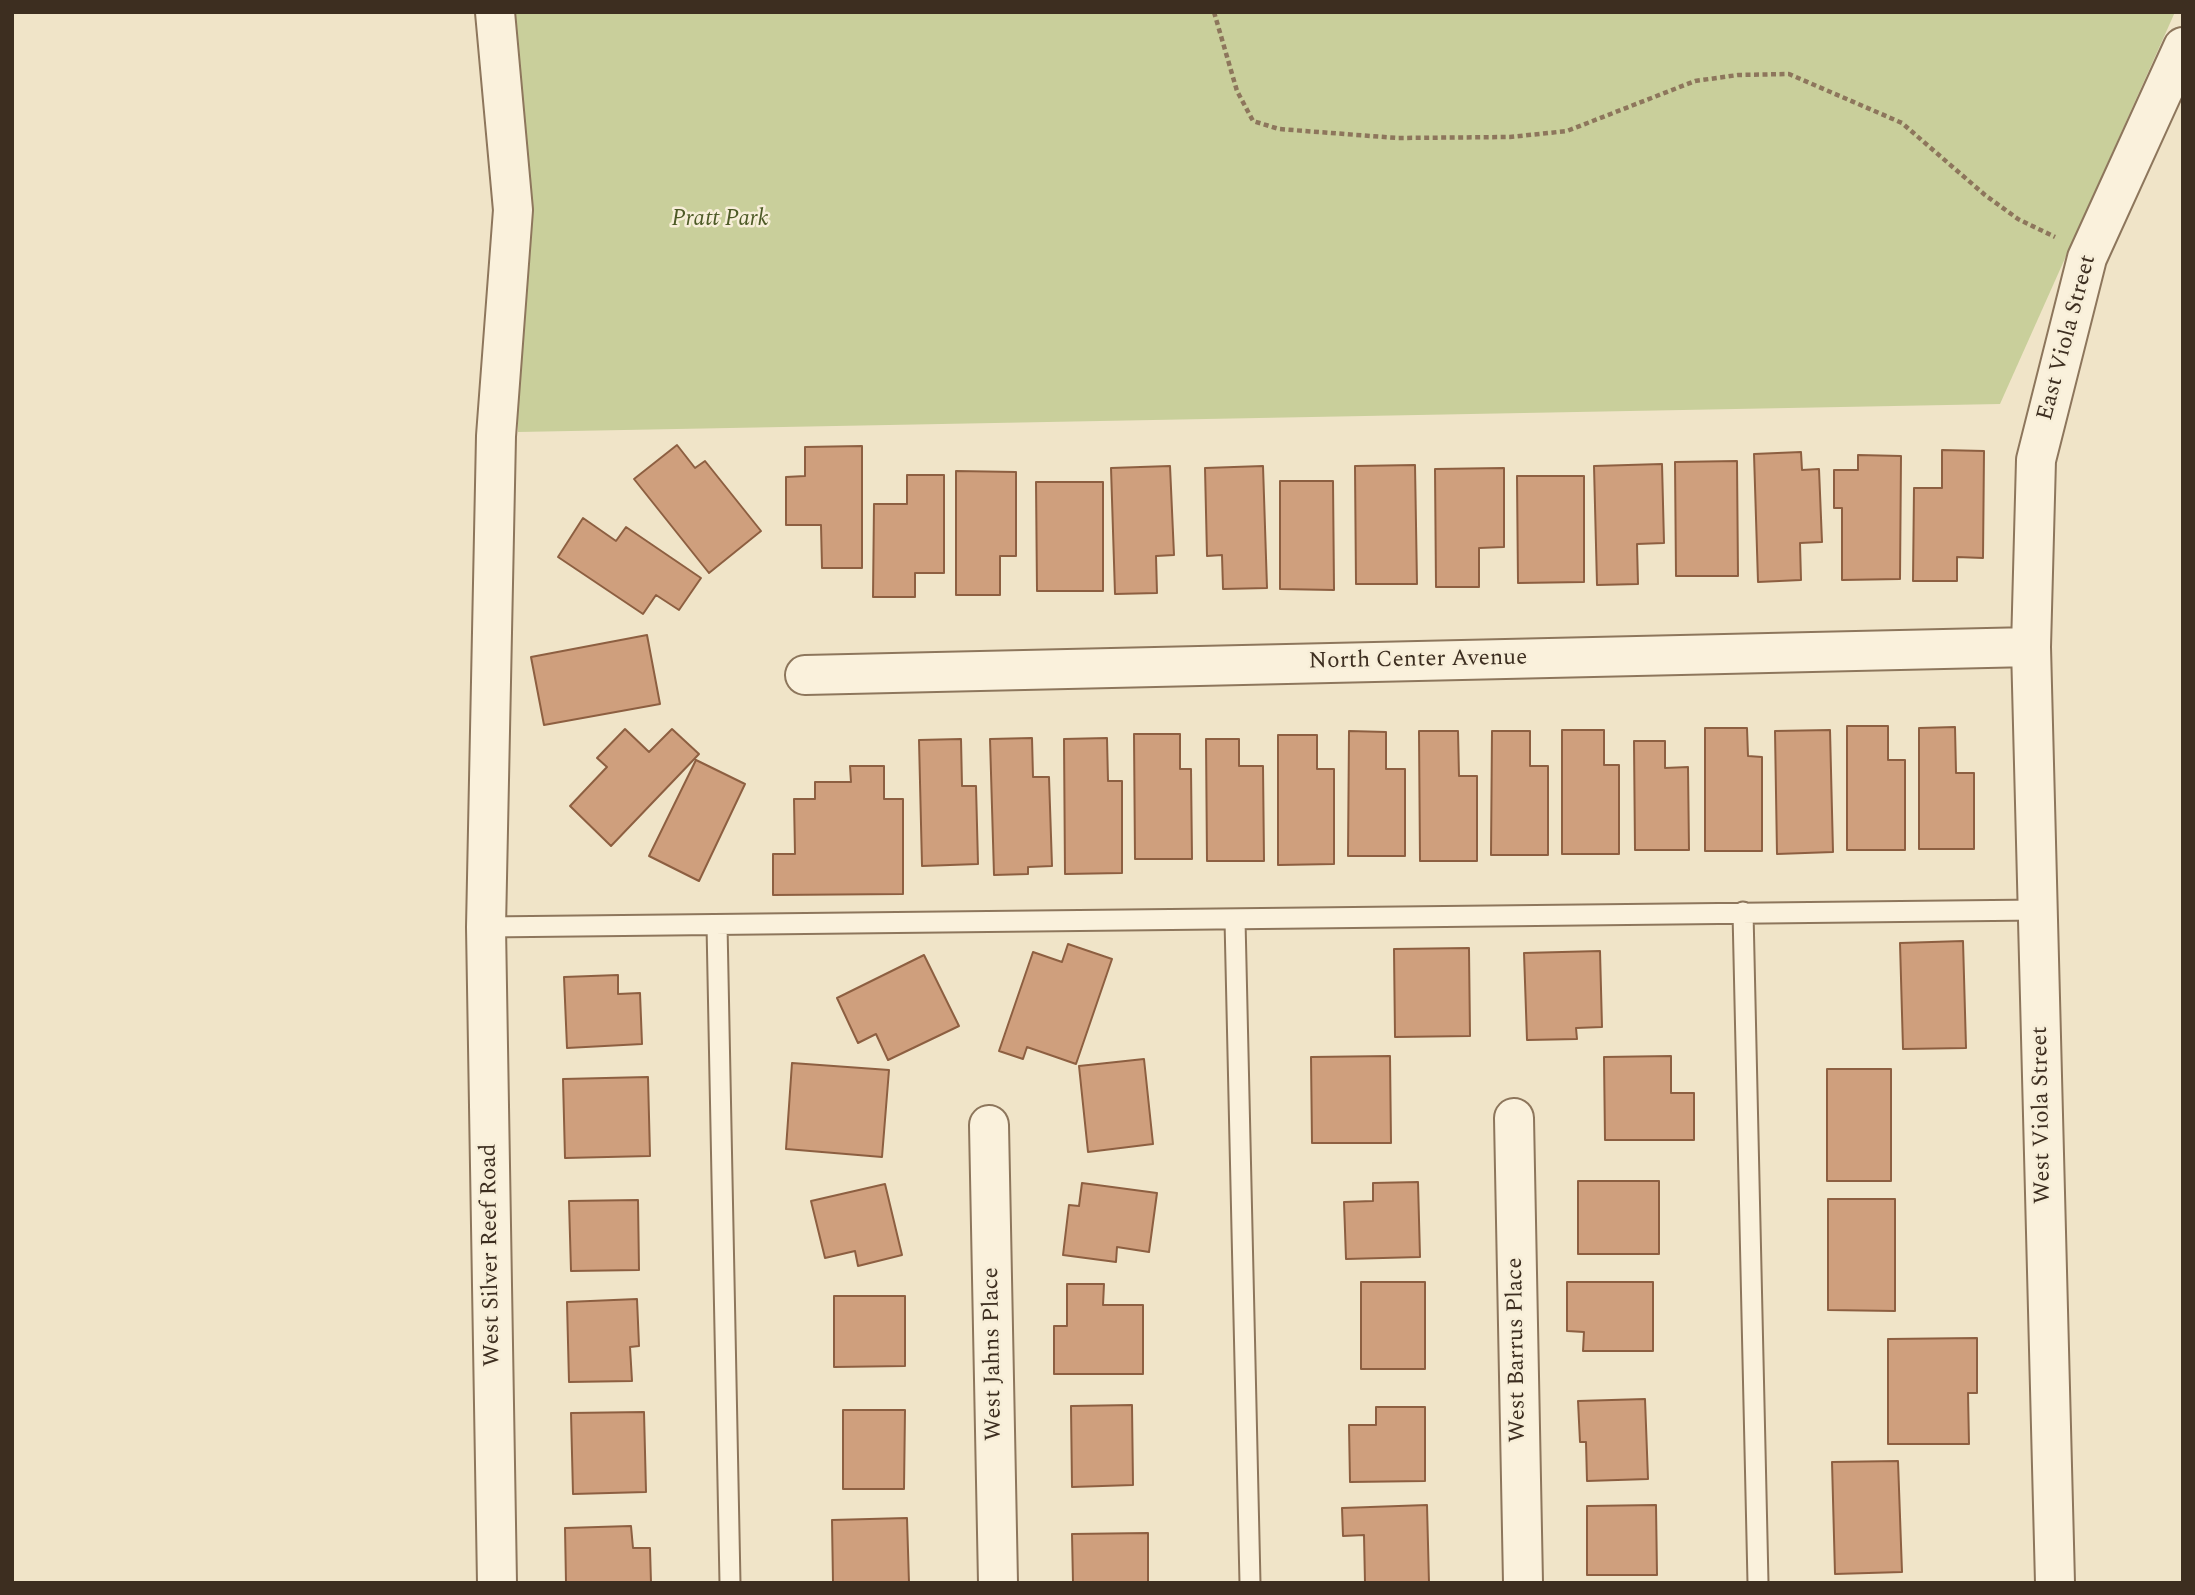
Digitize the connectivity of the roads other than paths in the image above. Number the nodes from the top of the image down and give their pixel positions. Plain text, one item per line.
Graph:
1 (495, 12) edge
2 (2183, 47) edge
3 (2031, 647) junction
4 (805, 675) dead end
5 (2038, 910) junction
6 (1743, 912) junction
7 (1235, 920) junction
8 (717, 925) junction
9 (486, 927) junction
10 (1514, 1118) dead end
11 (989, 1125) dead end
12 (497, 1583) edge
13 (730, 1583) edge
14 (998, 1583) edge
15 (1250, 1583) edge
16 (1523, 1583) edge
17 (1758, 1583) edge
18 (2055, 1583) edge

1 - 9 street, West Silver Reef Road
2 - 3 street, East Viola Street
3 - 4 street, North Center Avenue
3 - 5 street, West Viola Street
5 - 6 lane
5 - 18 street, West Viola Street
6 - 7 lane
6 - 17 lane
7 - 8 lane
7 - 15 lane
8 - 9 lane
8 - 13 lane
9 - 12 street, West Silver Reef Road
10 - 16 street, West Barrus Place
11 - 14 street, West Jahns Place

